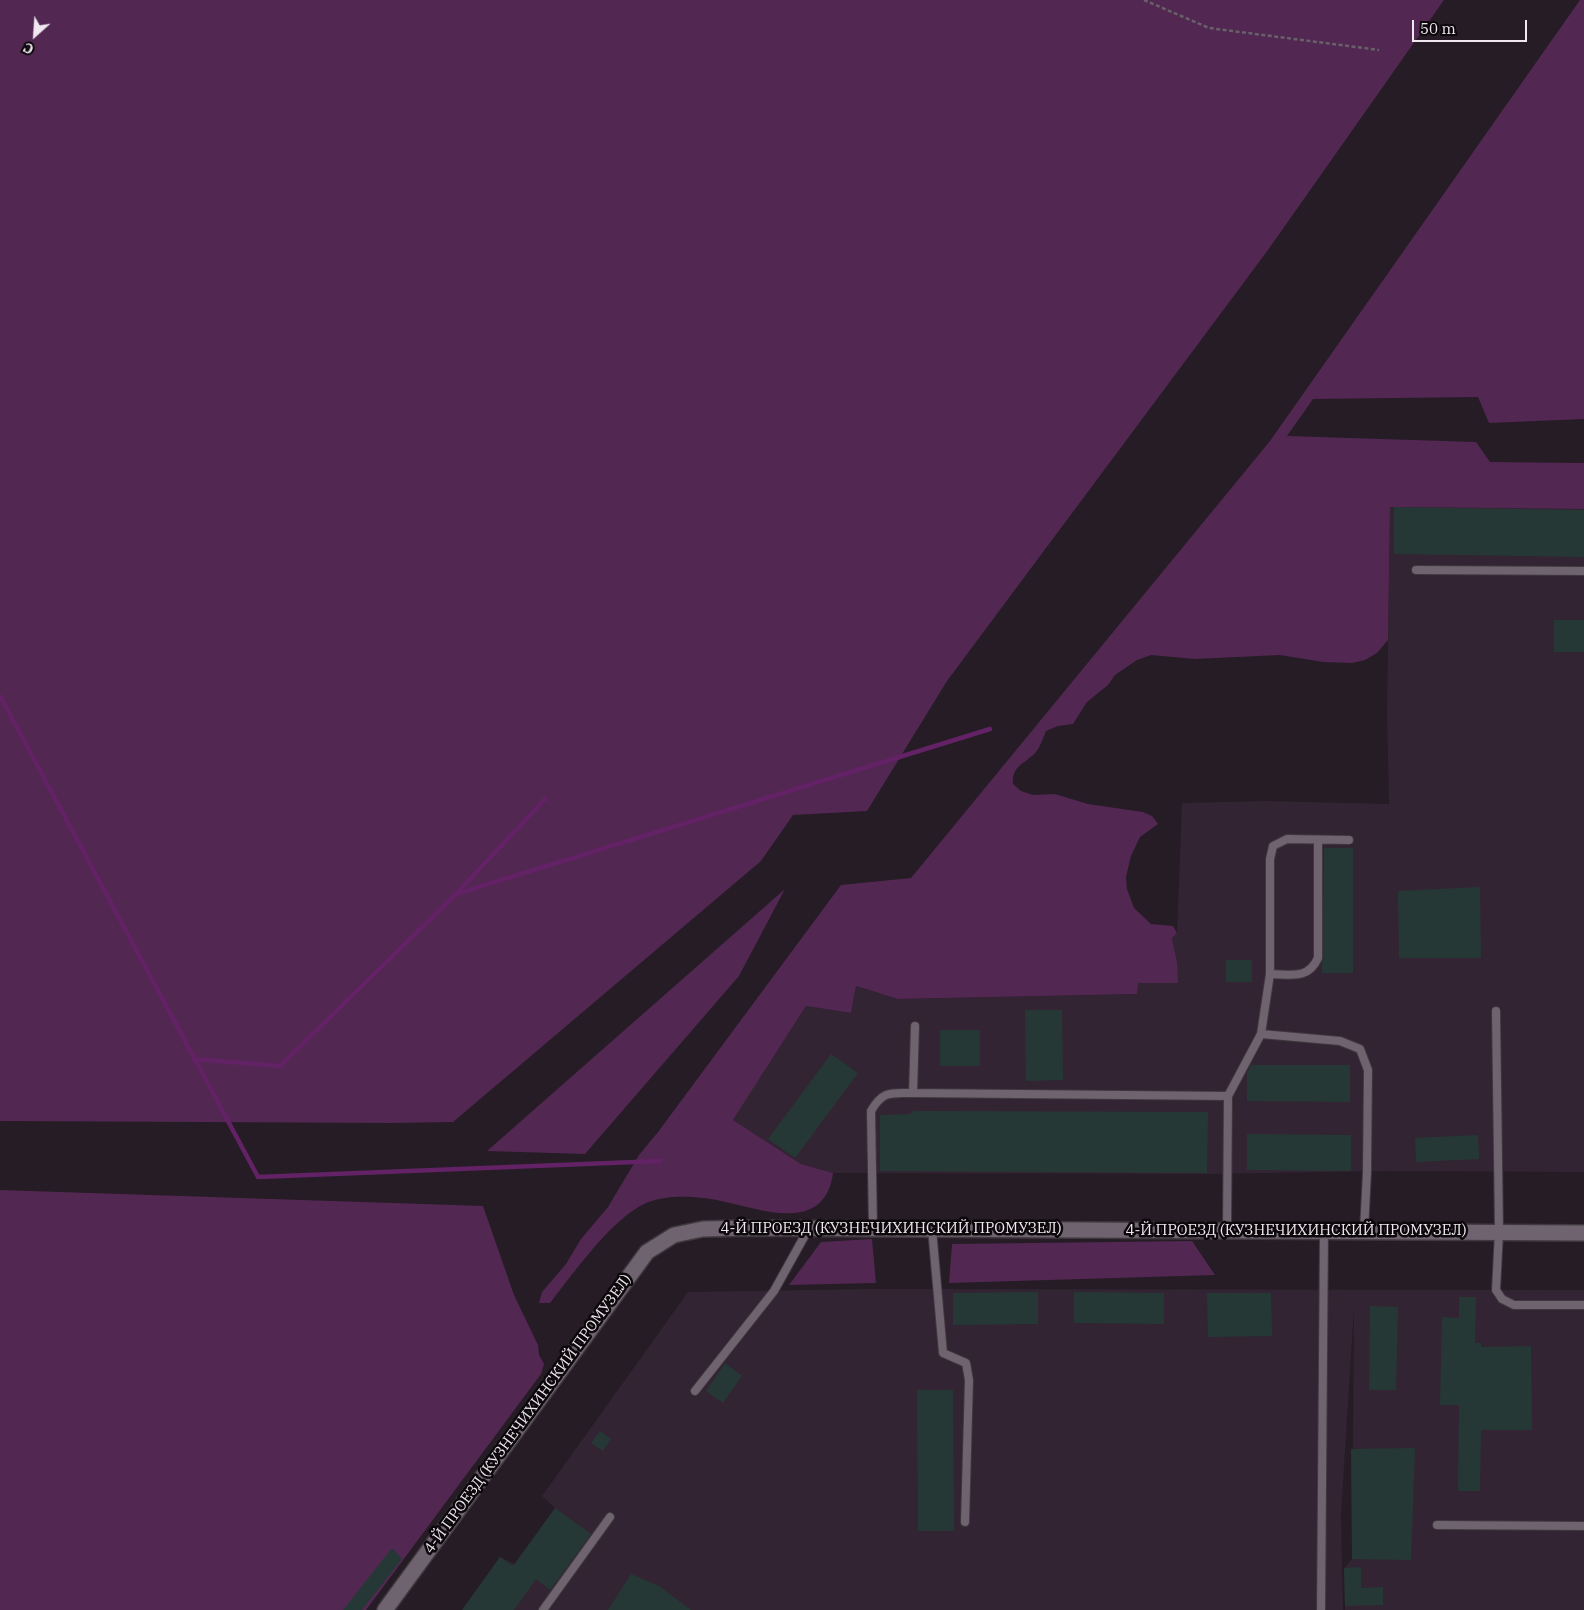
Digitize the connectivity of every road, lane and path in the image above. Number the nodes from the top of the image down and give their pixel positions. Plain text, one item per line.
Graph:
1 (1144, 0) edge
2 (1379, 50) dead end
3 (1416, 570) dead end
4 (1584, 571) edge
5 (1318, 840) junction
6 (1349, 840) dead end
7 (1270, 974) junction
8 (1496, 1011) dead end
9 (915, 1026) dead end
10 (1261, 1034) junction
11 (914, 1093) junction
12 (1228, 1096) junction
13 (809, 1228) junction
14 (873, 1228) junction
15 (932, 1229) junction
16 (1227, 1231) junction
17 (1324, 1231) junction
18 (1364, 1232) junction
19 (1498, 1232) junction
20 (1584, 1232) edge
21 (1584, 1305) edge
22 (695, 1391) dead end
23 (610, 1517) dead end
24 (965, 1522) dead end
25 (1436, 1525) dead end
26 (1584, 1526) edge
27 (385, 1610) edge
28 (543, 1610) edge
29 (1321, 1610) edge

1 - 2 path
3 - 4 lane
5 - 6 lane
5 - 7 lane
5 - 7 lane
7 - 10 lane
8 - 19 lane
9 - 11 lane
10 - 12 lane
10 - 18 lane
11 - 12 lane
11 - 14 lane
12 - 16 lane
13 - 14 street, 4-Й ПРОЕЗД (КУЗНЕЧИХИНСКИЙ ПРОМУЗЕЛ)
13 - 22 lane
13 - 27 street, 4-Й ПРОЕЗД (КУЗНЕЧИХИНСКИЙ ПРОМУЗЕЛ)
14 - 15 street, 4-Й ПРОЕЗД (КУЗНЕЧИХИНСКИЙ ПРОМУЗЕЛ)
15 - 16 street, 4-Й ПРОЕЗД (КУЗНЕЧИХИНСКИЙ ПРОМУЗЕЛ)
15 - 24 lane
16 - 17 street, 4-Й ПРОЕЗД (КУЗНЕЧИХИНСКИЙ ПРОМУЗЕЛ)
17 - 18 street, 4-Й ПРОЕЗД (КУЗНЕЧИХИНСКИЙ ПРОМУЗЕЛ)
17 - 29 lane
18 - 19 street, 4-Й ПРОЕЗД (КУЗНЕЧИХИНСКИЙ ПРОМУЗЕЛ)
19 - 20 street, 4-Й ПРОЕЗД (КУЗНЕЧИХИНСКИЙ ПРОМУЗЕЛ)
19 - 21 lane
23 - 28 lane
25 - 26 lane

